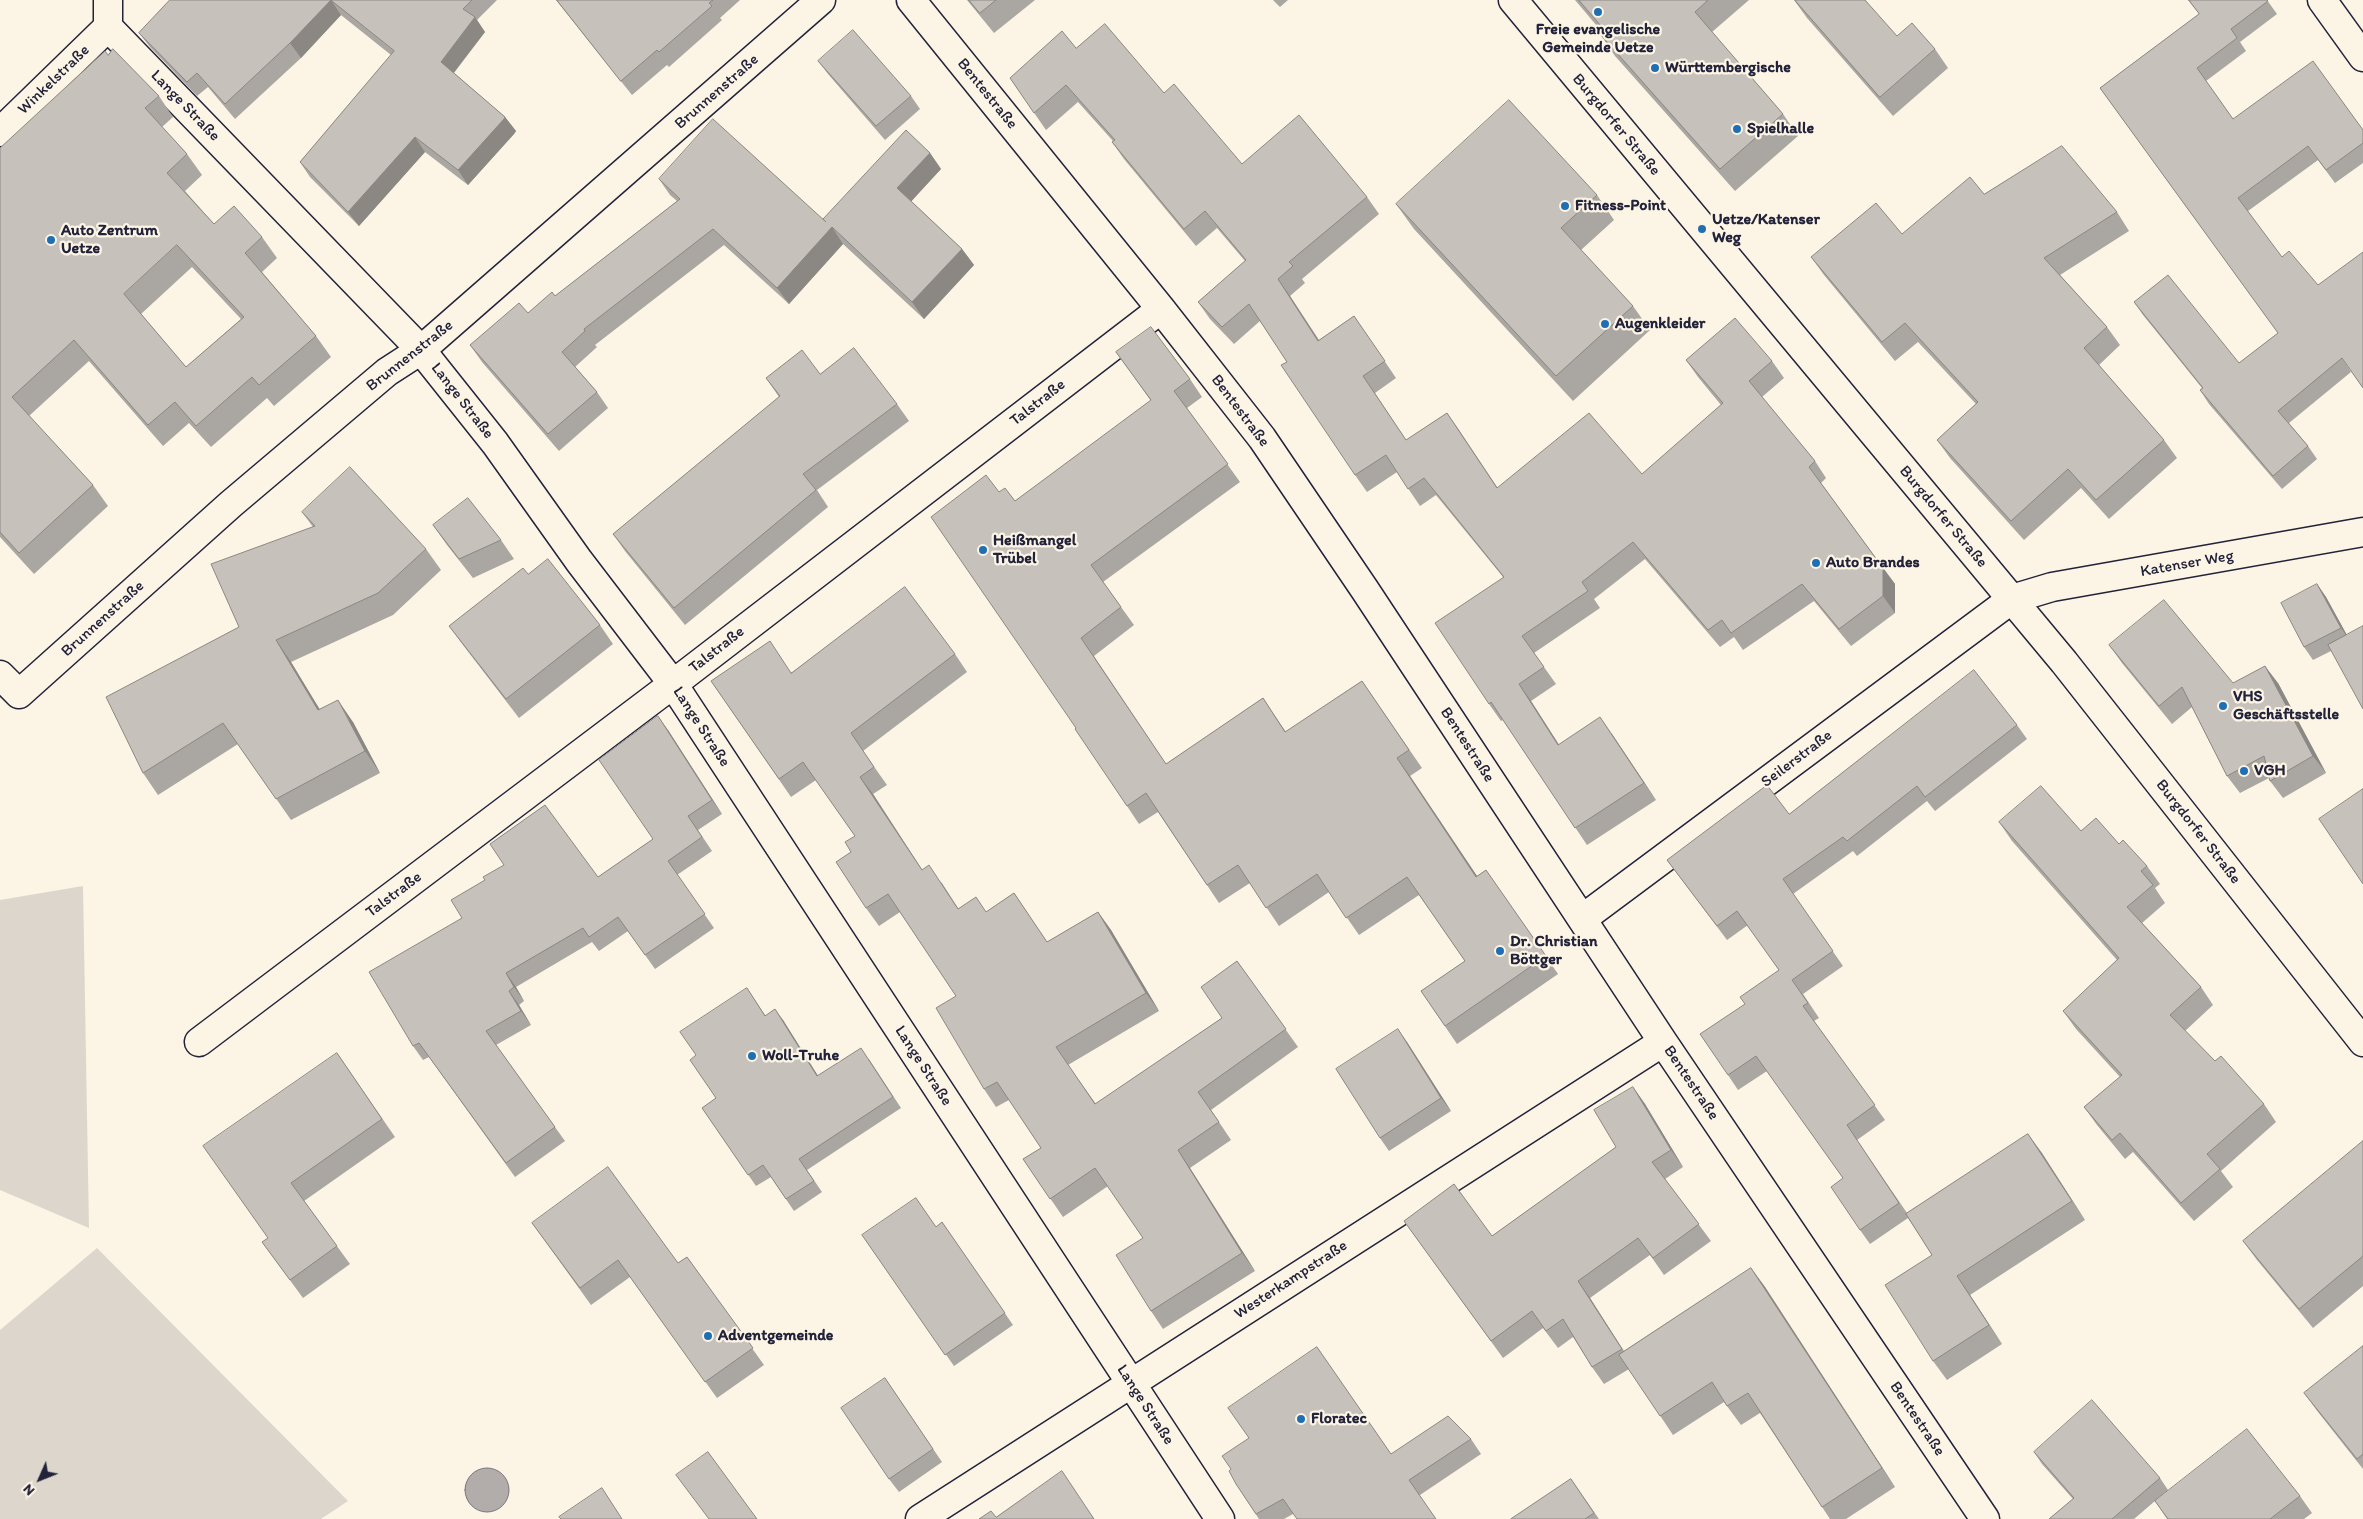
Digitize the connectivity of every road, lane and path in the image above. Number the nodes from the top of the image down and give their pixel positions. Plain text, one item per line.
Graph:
1 (108, 0) edge
2 (821, 0) edge
3 (911, 0) edge
4 (1513, 0) edge
5 (2322, 0) edge
6 (108, 27) junction
7 (2363, 57) edge
8 (0, 132) edge
9 (1161, 309) junction
10 (421, 350) junction
11 (2363, 532) edge
12 (2012, 599) junction
13 (0, 675) edge
14 (673, 684) junction
15 (1582, 919) junction
16 (199, 1042) dead end
17 (1663, 1042) junction
18 (2363, 1042) edge
19 (1131, 1383) junction
20 (920, 1519) edge
21 (1220, 1519) edge
22 (1985, 1519) edge

1 - 6 street
2 - 10 street, Brunnenstraße
3 - 9 street, Bentestraße
4 - 12 street, Burgdorfer Straße
5 - 7 street
6 - 8 street, Winkelstraße
6 - 10 street, Lange Straße
9 - 14 street, Talstraße
9 - 15 street, Bentestraße
10 - 13 street, Brunnenstraße
10 - 14 street, Lange Straße
11 - 12 street, Katenser Weg
12 - 15 street, Seilerstraße
12 - 18 street, Burgdorfer Straße
14 - 16 street, Talstraße
14 - 19 street, Lange Straße
15 - 17 street, Bentestraße
17 - 19 street, Westerkampstraße
17 - 22 street, Bentestraße
19 - 20 street, Westerkampstraße
19 - 21 street, Lange Straße

